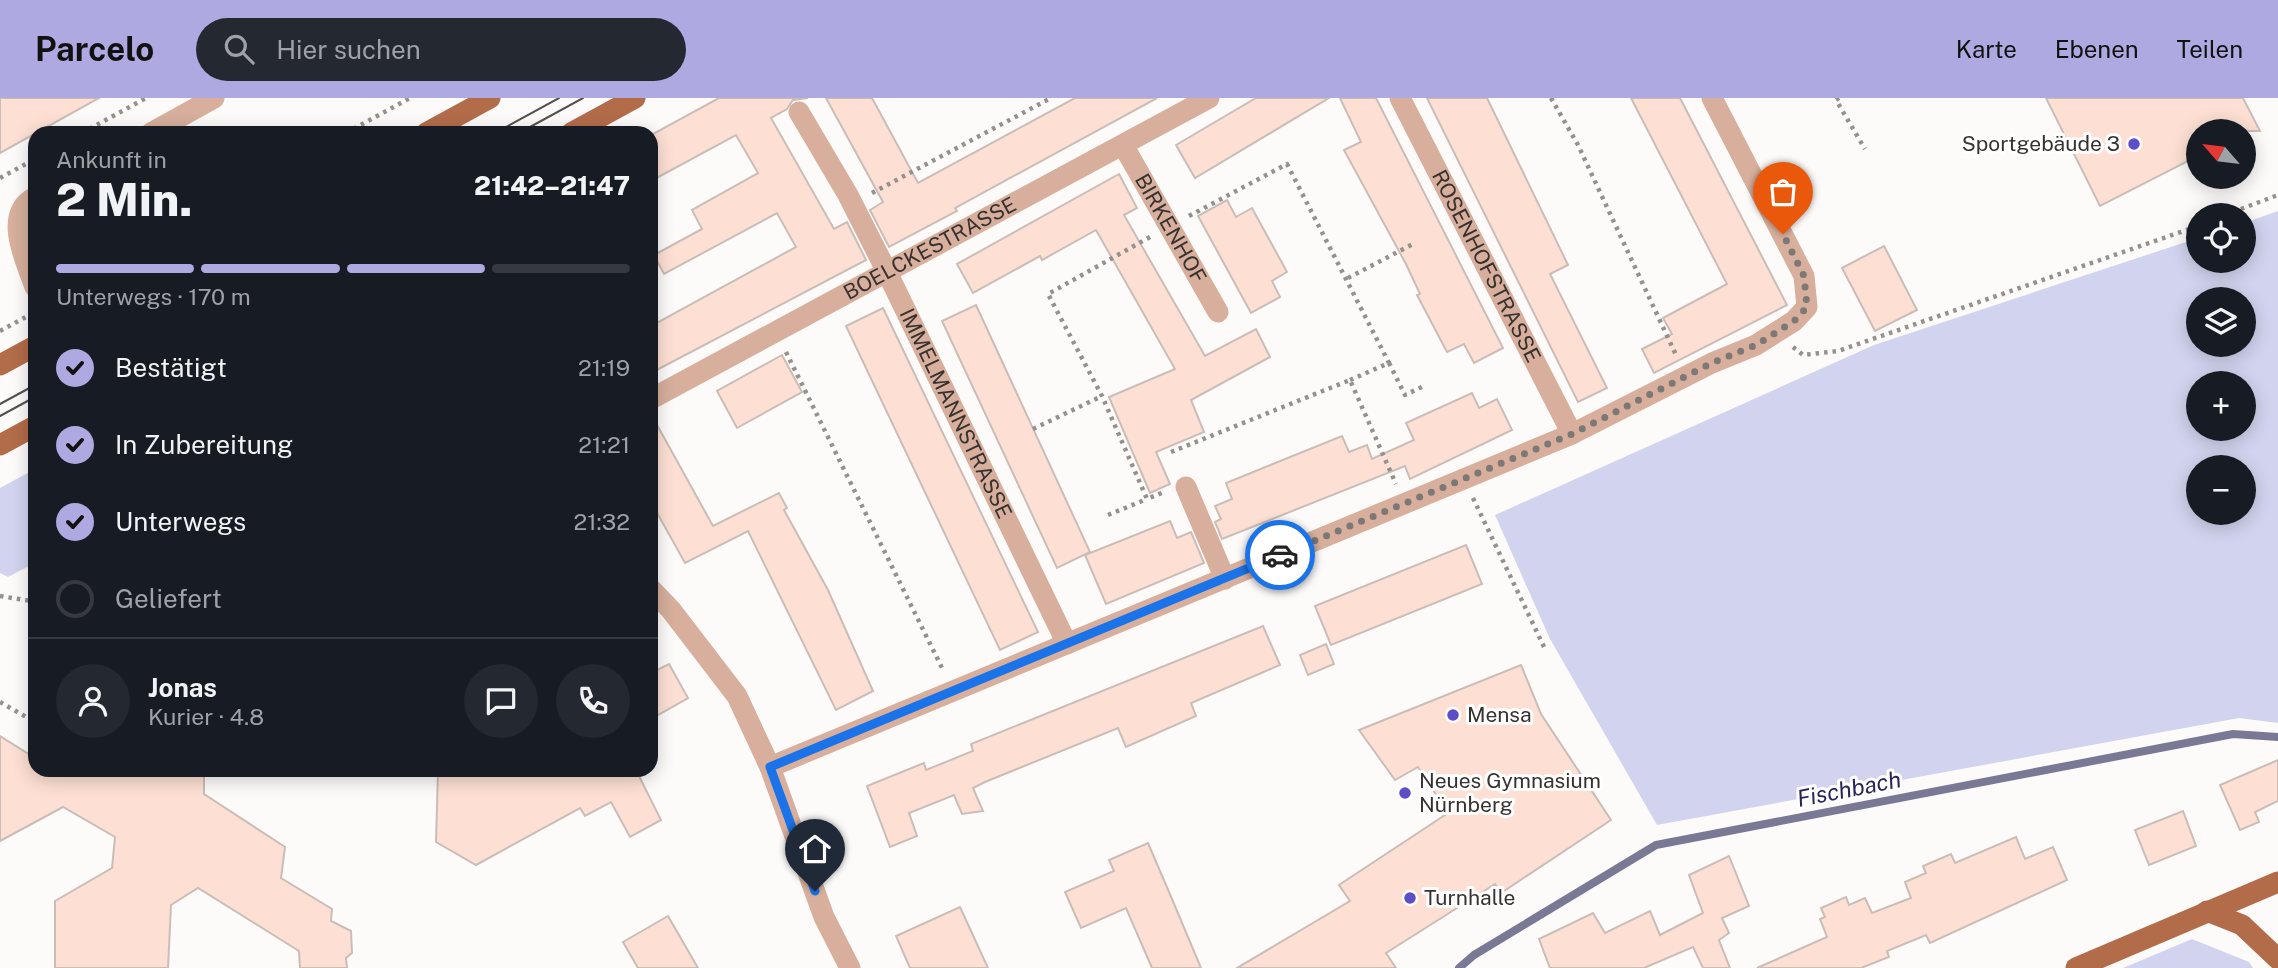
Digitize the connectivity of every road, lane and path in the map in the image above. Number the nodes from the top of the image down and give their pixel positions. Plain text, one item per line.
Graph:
1 (146, 98) edge
2 (214, 98) edge
3 (410, 98) edge
4 (490, 98) edge
5 (635, 98) edge
6 (1051, 98) edge
7 (1209, 98) edge
8 (1400, 98) edge
9 (1551, 98) edge
10 (1712, 98) edge
11 (1839, 98) edge
12 (799, 112) dead end
13 (95, 126) edge
14 (164, 126) edge
15 (359, 126) edge
16 (439, 126) edge
17 (584, 126) edge
18 (1123, 145) junction
19 (1865, 149) dead end
20 (28, 163) edge
21 (0, 178) edge
22 (2278, 194) edge
23 (2255, 203) edge
24 (28, 204) edge
25 (852, 204) junction
26 (1169, 227) junction
27 (2186, 230) edge
28 (1413, 244) dead end
29 (28, 264) edge
30 (887, 272) junction
31 (1348, 278) junction
32 (1218, 312) dead end
33 (28, 316) edge
34 (0, 331) edge
35 (1778, 331) junction
36 (775, 332) junction
37 (28, 350) edge
38 (1388, 363) junction
39 (0, 365) edge
40 (1686, 376) junction
41 (1350, 380) junction
42 (1424, 386) dead end
43 (658, 395) edge
44 (1102, 396) junction
45 (1033, 429) dead end
46 (28, 430) edge
47 (1572, 434) junction
48 (0, 445) edge
49 (1171, 452) dead end
50 (1464, 479) junction
51 (1179, 488) joint
52 (1147, 499) junction
53 (1405, 504) junction
54 (1108, 515) dead end
55 (1225, 579) junction
56 (0, 596) edge
57 (658, 596) edge
58 (28, 599) edge
59 (1067, 644) junction
60 (1545, 649) dead end
61 (953, 692) junction
62 (0, 702) edge
63 (28, 719) edge
64 (770, 767) junction
65 (2278, 882) edge
66 (2207, 911) junction
67 (2278, 959) edge
68 (850, 968) edge
69 (2076, 968) edge

1 - 13 path
2 - 14 street
3 - 15 path
4 - 16 main road
5 - 17 main road
6 - 25 path
7 - 18 street, BOELCKESTRASSE
8 - 47 street, ROSENHOFSTRASSE
9 - 40 path
10 - 35 street
11 - 19 path
12 - 25 street, IMMELMANNSTRASSE
18 - 26 street, BIRKENHOF
18 - 30 street, BOELCKESTRASSE
20 - 21 path
22 - 23 path
24 - 29 street
25 - 30 street, IMMELMANNSTRASSE
26 - 31 path
26 - 32 street, BIRKENHOF
26 - 44 path
27 - 35 path
28 - 31 path
30 - 36 street, BOELCKESTRASSE
30 - 59 street, IMMELMANNSTRASSE
31 - 38 path
33 - 34 path
35 - 40 street
36 - 43 street, BOELCKESTRASSE
36 - 61 path
37 - 39 main road
38 - 41 path
38 - 42 path
40 - 47 street
41 - 49 path
41 - 53 path
44 - 45 path
44 - 52 path
46 - 48 main road
47 - 50 street
50 - 53 street
50 - 60 path
51 - 52 path
51 - 55 street
52 - 54 path
53 - 55 street
55 - 59 street
56 - 58 path
57 - 64 street
59 - 61 street
61 - 64 street
62 - 63 path
64 - 68 street
65 - 66 main road
66 - 67 main road
66 - 69 main road

